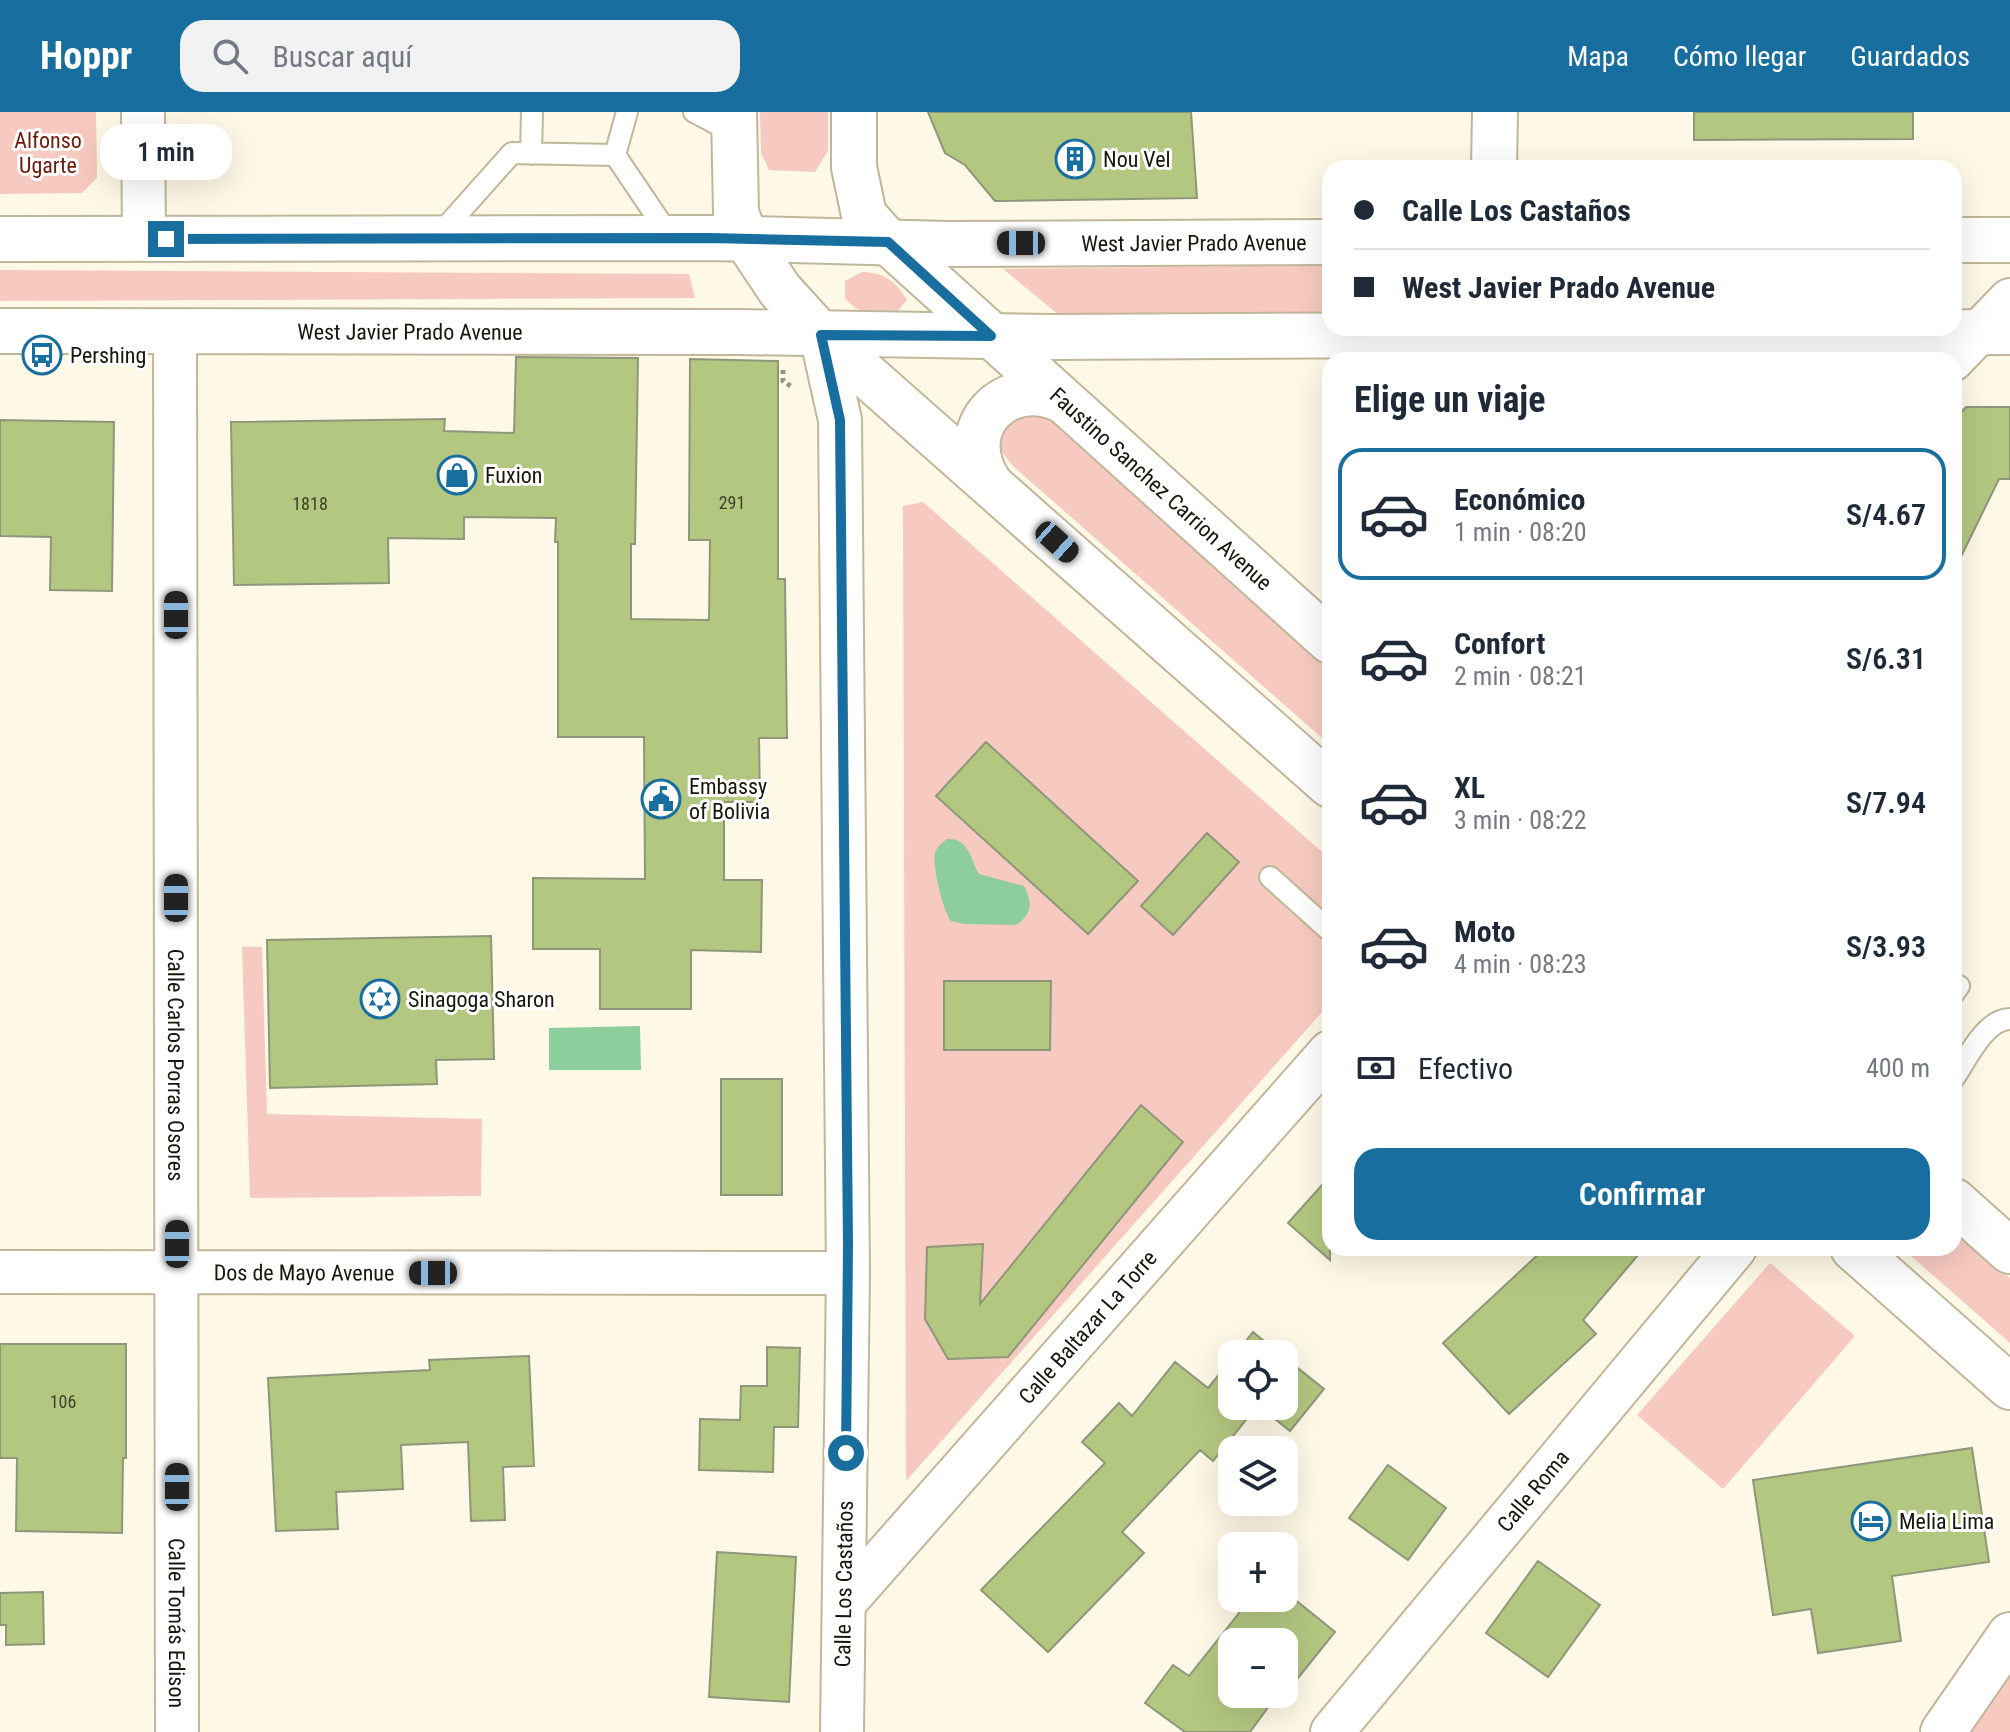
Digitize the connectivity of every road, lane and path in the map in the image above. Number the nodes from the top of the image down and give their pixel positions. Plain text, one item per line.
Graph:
1 (143, 112) edge
2 (532, 112) edge
3 (627, 112) edge
4 (694, 112) edge
5 (854, 112) edge
6 (1495, 112) edge
7 (734, 122) edge
8 (531, 154) junction
9 (615, 155) junction
10 (1494, 160) edge
11 (671, 238) junction
12 (0, 239) edge
13 (144, 239) junction
14 (434, 239) junction
15 (746, 239) junction
16 (1962, 240) edge
17 (2010, 240) edge
18 (888, 242) junction
19 (1322, 242) edge
20 (2010, 300) edge
21 (0, 331) edge
22 (175, 331) junction
23 (1322, 333) edge
24 (821, 335) junction
25 (991, 336) junction
26 (1714, 336) edge
27 (1979, 342) edge
28 (1062, 400) junction
29 (989, 482) junction
30 (1322, 634) edge
31 (1322, 778) edge
32 (1270, 877) dead end
33 (1322, 924) edge
34 (2010, 1019) edge
35 (1322, 1061) edge
36 (1962, 1066) edge
37 (1962, 1208) edge
38 (2010, 1251) edge
39 (1728, 1256) edge
40 (1862, 1256) edge
41 (0, 1272) edge
42 (177, 1272) junction
43 (848, 1273) junction
44 (2010, 1387) edge
45 (844, 1603) junction
46 (2010, 1635) edge
47 (177, 1732) edge
48 (842, 1732) edge
49 (1332, 1732) edge
50 (1943, 1732) edge

1 - 13 street
2 - 8 lane
3 - 9 lane
4 - 7 lane
5 - 18 main road
6 - 10 main road
7 - 15 main road
8 - 9 lane
8 - 14 lane
9 - 11 lane
11 - 14 main road, West Javier Prado Avenue
11 - 15 main road, West Javier Prado Avenue
12 - 13 main road, West Javier Prado Avenue
13 - 14 main road, West Javier Prado Avenue
15 - 18 main road, West Javier Prado Avenue
15 - 24 main road
16 - 17 main road
18 - 19 main road, West Javier Prado Avenue
18 - 25 main road, Faustino Sanchez Carrion Avenue
20 - 27 street
21 - 22 main road, West Javier Prado Avenue
22 - 24 main road, West Javier Prado Avenue
22 - 42 street, Calle Carlos Porras Osores
23 - 25 main road
24 - 25 main road, West Javier Prado Avenue
24 - 29 main road
24 - 43 street, Calle Los Castaños
25 - 28 main road, Faustino Sanchez Carrion Avenue
26 - 27 main road
28 - 29 main road
28 - 30 main road, Faustino Sanchez Carrion Avenue
29 - 31 main road
32 - 33 lane
34 - 36 lane
35 - 45 street, Calle Baltazar La Torre
37 - 38 main road
39 - 49 street, Calle Roma
40 - 44 main road
41 - 42 street, Dos de Mayo Avenue
42 - 43 street, Dos de Mayo Avenue
42 - 47 street, Calle Tomás Edison
43 - 45 street, Calle Los Castaños
45 - 48 street, Calle Los Castaños
46 - 50 main road

